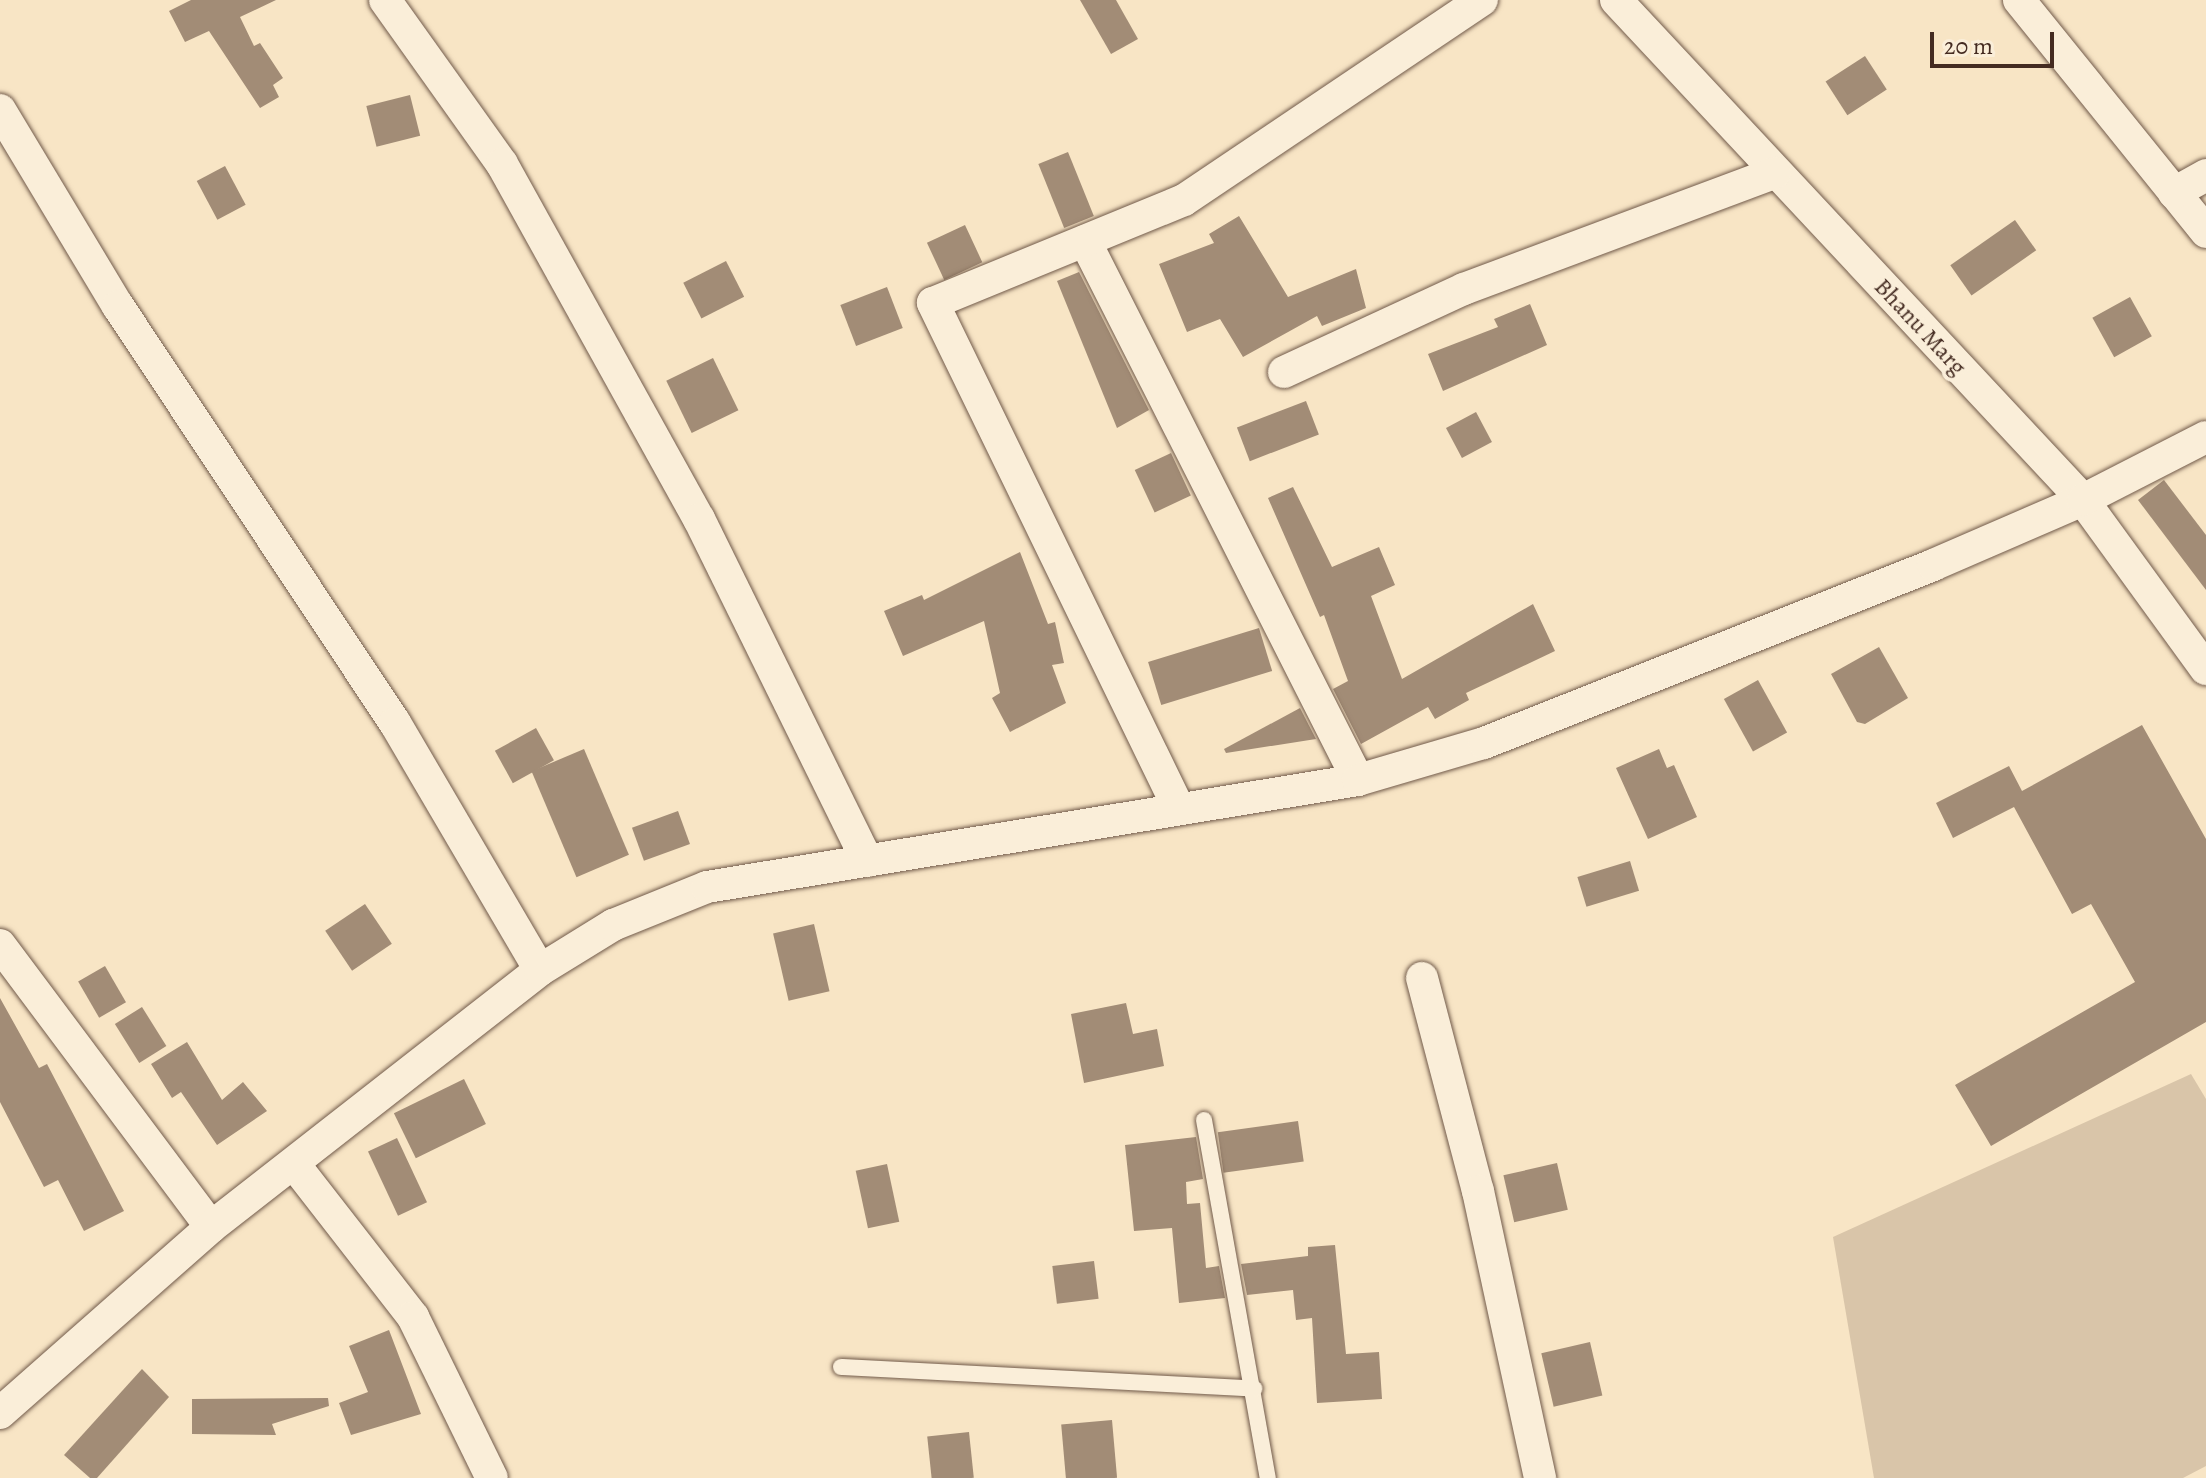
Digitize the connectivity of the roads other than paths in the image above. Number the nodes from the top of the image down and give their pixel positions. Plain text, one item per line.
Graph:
1 (385, 0) edge
2 (1482, 0) edge
3 (1616, 0) edge
4 (2019, 0) edge
5 (0, 110) edge
6 (1775, 173) junction
7 (2206, 175) edge
8 (2174, 193) junction
9 (2206, 232) edge
10 (1085, 241) junction
11 (1284, 372) dead end
12 (2206, 437) edge
13 (2083, 500) junction
14 (2206, 669) edge
15 (1358, 780) junction
16 (1179, 809) junction
17 (867, 861) junction
18 (0, 945) edge
19 (540, 970) junction
20 (1422, 978) dead end
21 (1204, 1120) dead end
22 (294, 1164) junction
23 (211, 1227) junction
24 (841, 1367) dead end
25 (1254, 1389) junction
26 (0, 1413) edge
27 (492, 1478) edge
28 (1268, 1478) edge
29 (1540, 1478) edge

1 - 17 street
2 - 10 street
3 - 6 street, Bhanu Marg
4 - 8 street
5 - 19 street
6 - 11 street
6 - 13 street, Bhanu Marg
7 - 8 street
8 - 9 street
10 - 15 street
10 - 16 street
12 - 13 street
13 - 14 street, Bhanu Marg
13 - 15 street
15 - 16 street
16 - 17 street
17 - 19 street
18 - 23 street
19 - 22 street
20 - 29 street
21 - 25 lane
22 - 23 street
22 - 27 street
23 - 26 street
24 - 25 lane
25 - 28 lane

